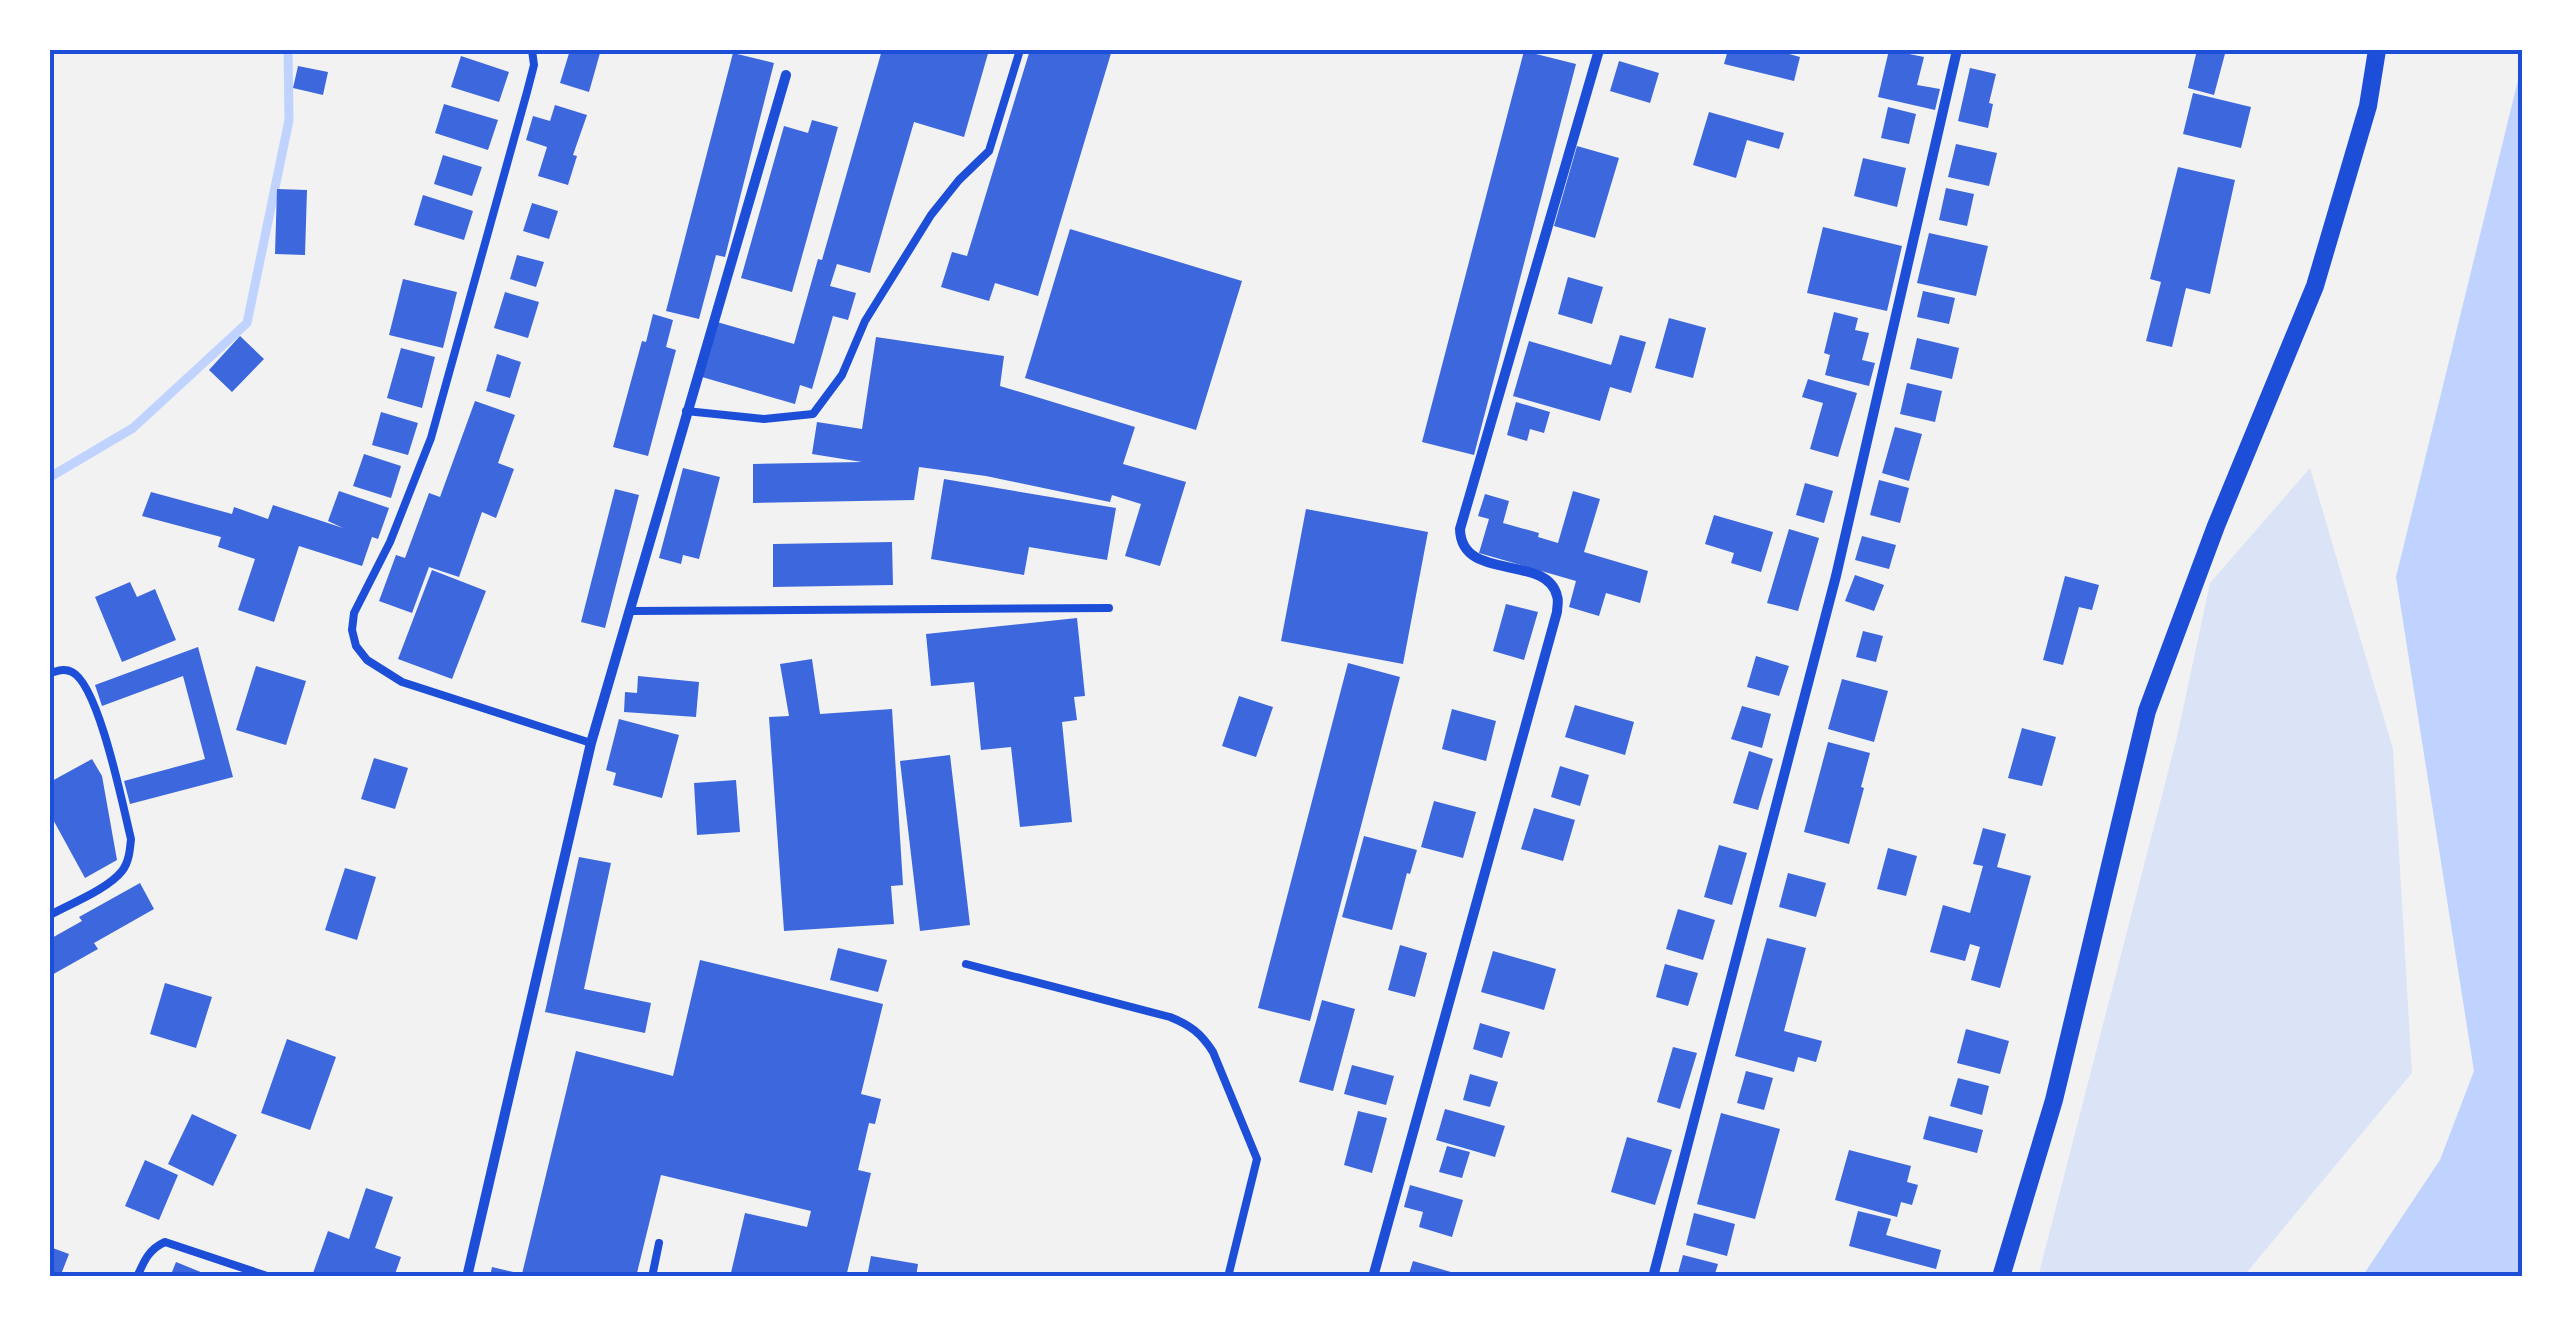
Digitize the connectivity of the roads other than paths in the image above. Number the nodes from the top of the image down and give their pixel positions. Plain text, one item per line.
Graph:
1 (532, 50) edge
2 (1020, 50) edge
3 (1599, 50) edge
4 (1956, 50) edge
5 (2377, 50) edge
6 (786, 75) dead end
7 (686, 412) junction
8 (1109, 608) dead end
9 (630, 611) junction
10 (50, 673) edge
11 (591, 743) junction
12 (50, 915) edge
13 (966, 964) dead end
14 (659, 1243) dead end
15 (138, 1277) edge
16 (270, 1277) edge
17 (468, 1277) edge
18 (652, 1277) edge
19 (1228, 1277) edge
20 (1373, 1277) edge
21 (1652, 1277) edge
22 (2001, 1277) edge

1 - 11 lane
2 - 7 lane
3 - 20 street
4 - 21 street
5 - 22 street
6 - 7 street
7 - 9 street
8 - 9 lane
9 - 11 street
10 - 12 lane
11 - 17 street
13 - 19 lane
14 - 18 lane
15 - 16 lane

